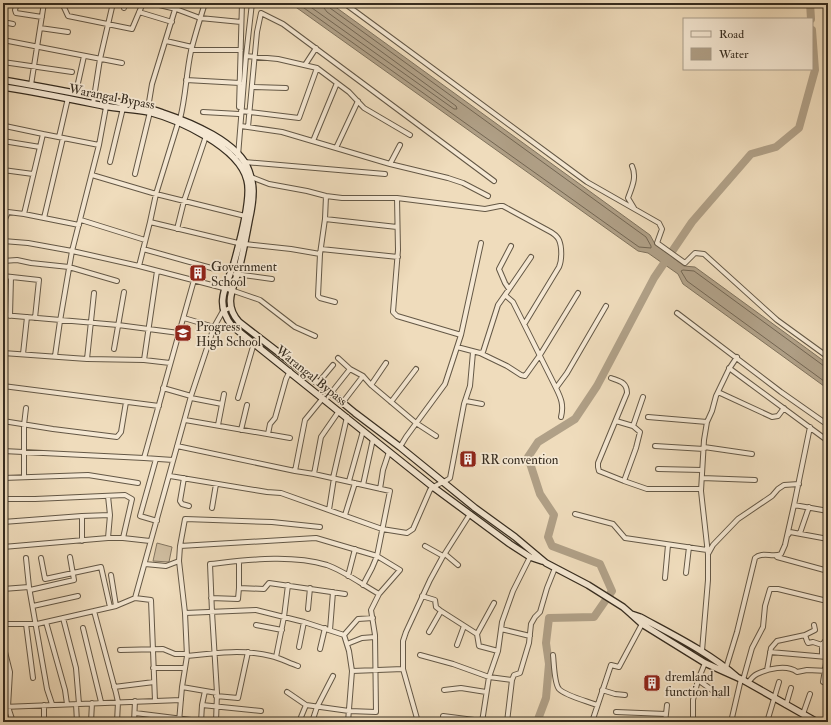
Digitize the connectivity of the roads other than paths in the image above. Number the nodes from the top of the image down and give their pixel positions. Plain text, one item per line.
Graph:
1 (16, 3) edge
2 (44, 3) edge
3 (62, 3) edge
4 (112, 3) edge
5 (125, 3) edge
6 (143, 3) edge
7 (151, 3) edge
8 (178, 3) edge
9 (205, 3) edge
10 (242, 3) edge
11 (252, 3) edge
12 (344, 3) edge
13 (124, 8) dead end
14 (176, 9) junction
15 (139, 12) junction
16 (42, 17) junction
17 (200, 18) junction
18 (3, 22) edge
19 (172, 22) junction
20 (241, 22) junction
21 (13, 24) dead end
22 (108, 24) junction
23 (40, 28) junction
24 (68, 32) dead end
25 (3, 40) edge
26 (166, 41) junction
27 (37, 46) junction
28 (192, 48) junction
29 (316, 48) junction
30 (241, 50) junction
31 (84, 56) junction
32 (246, 56) junction
33 (255, 57) junction
34 (100, 59) junction
35 (3, 62) edge
36 (122, 63) dead end
37 (305, 65) junction
38 (34, 66) junction
39 (316, 68) junction
40 (72, 72) dead end
41 (3, 80) edge
42 (186, 80) junction
43 (240, 83) junction
44 (337, 83) junction
45 (31, 85) junction
46 (3, 86) edge
47 (252, 87) junction
48 (286, 88) dead end
49 (76, 92) junction
50 (95, 97) junction
51 (68, 98) junction
52 (358, 101) junction
53 (93, 104) junction
54 (106, 107) junction
55 (122, 108) junction
56 (149, 110) junction
57 (203, 112) dead end
58 (240, 112) junction
59 (249, 112) junction
60 (179, 121) junction
61 (5, 126) dead end
62 (241, 126) junction
63 (248, 127) junction
64 (43, 134) junction
65 (410, 135) dead end
66 (206, 136) junction
67 (61, 137) junction
68 (3, 141) edge
69 (313, 141) junction
70 (99, 145) junction
71 (400, 146) dead end
72 (40, 147) junction
73 (336, 148) junction
74 (231, 150) junction
75 (239, 154) junction
76 (236, 160) junction
77 (110, 162) dead end
78 (244, 162) junction
79 (390, 164) junction
80 (632, 166) dead end
81 (3, 170) edge
82 (33, 174) junction
83 (135, 174) dead end
84 (385, 174) dead end
85 (92, 175) junction
86 (250, 177) junction
87 (494, 181) dead end
88 (156, 194) junction
89 (326, 196) junction
90 (488, 196) dead end
91 (397, 198) junction
92 (184, 201) junction
93 (634, 208) junction
94 (24, 214) junction
95 (245, 216) junction
96 (44, 218) junction
97 (3, 219) edge
98 (325, 219) junction
99 (80, 220) junction
100 (150, 222) junction
101 (79, 225) junction
102 (397, 227) junction
103 (177, 229) junction
104 (145, 240) junction
105 (3, 242) edge
106 (238, 243) junction
107 (481, 243) dead end
108 (245, 244) junction
109 (511, 246) dead end
110 (143, 249) junction
111 (321, 249) junction
112 (72, 251) junction
113 (320, 254) junction
114 (398, 257) junction
115 (531, 257) dead end
116 (3, 262) edge
117 (139, 266) junction
118 (69, 267) junction
119 (215, 269) dead end
120 (157, 271) junction
121 (231, 273) junction
122 (237, 274) junction
123 (3, 276) edge
124 (12, 277) junction
125 (272, 279) dead end
126 (194, 280) junction
127 (117, 281) dead end
128 (225, 289) junction
129 (509, 289) junction
130 (231, 290) junction
131 (124, 292) dead end
132 (94, 293) dead end
133 (578, 293) dead end
134 (505, 295) junction
135 (335, 302) dead end
136 (606, 306) dead end
137 (230, 308) junction
138 (223, 311) junction
139 (676, 313) dead end
140 (3, 315) edge
141 (10, 316) junction
142 (27, 317) junction
143 (35, 318) junction
144 (184, 318) junction
145 (60, 321) junction
146 (91, 323) junction
147 (525, 323) junction
148 (118, 325) junction
149 (214, 327) junction
150 (148, 328) junction
151 (179, 333) junction
152 (461, 335) junction
153 (315, 336) dead end
154 (254, 343) junction
155 (457, 348) junction
156 (114, 349) dead end
157 (473, 352) junction
158 (3, 353) edge
159 (480, 353) junction
160 (23, 354) junction
161 (540, 355) junction
162 (55, 356) junction
163 (737, 357) junction
164 (828, 357) edge
165 (87, 358) junction
166 (338, 358) dead end
167 (144, 360) junction
168 (170, 363) junction
169 (386, 363) dead end
170 (333, 365) dead end
171 (729, 368) junction
172 (350, 369) junction
173 (416, 369) dead end
174 (290, 371) junction
175 (364, 376) junction
176 (611, 378) dead end
177 (318, 383) junction
178 (370, 385) junction
179 (3, 386) edge
180 (163, 388) junction
181 (556, 388) junction
182 (718, 392) junction
183 (332, 393) junction
184 (224, 394) dead end
185 (191, 397) junction
186 (643, 397) dead end
187 (238, 398) dead end
188 (323, 398) junction
189 (466, 401) junction
190 (126, 402) junction
191 (343, 402) junction
192 (391, 402) junction
193 (5, 403) dead end
194 (222, 404) junction
195 (482, 404) dead end
196 (247, 405) dead end
197 (159, 406) junction
198 (26, 408) dead end
199 (784, 408) junction
200 (339, 411) junction
201 (347, 417) junction
202 (561, 417) dead end
203 (648, 417) dead end
204 (185, 420) junction
205 (3, 421) edge
206 (616, 421) junction
207 (707, 422) junction
208 (416, 423) junction
209 (24, 425) junction
210 (218, 425) junction
211 (828, 425) edge
212 (633, 426) junction
213 (810, 427) junction
214 (241, 430) junction
215 (363, 431) junction
216 (268, 434) junction
217 (436, 436) dead end
218 (290, 438) dead end
219 (373, 440) junction
220 (828, 441) edge
221 (177, 446) junction
222 (400, 446) junction
223 (655, 446) dead end
224 (704, 448) junction
225 (3, 451) edge
226 (24, 452) junction
227 (389, 452) junction
228 (752, 454) dead end
229 (144, 458) junction
230 (156, 459) junction
231 (174, 460) junction
232 (658, 470) dead end
233 (702, 470) junction
234 (295, 471) junction
235 (314, 474) junction
236 (170, 476) junction
237 (24, 477) junction
238 (4, 478) edge
239 (184, 478) junction
240 (333, 478) junction
241 (702, 478) junction
242 (755, 480) dead end
243 (624, 481) junction
244 (350, 482) junction
245 (355, 483) junction
246 (445, 483) junction
247 (138, 484) dead end
248 (216, 484) junction
249 (799, 484) junction
250 (363, 485) junction
251 (380, 489) junction
252 (701, 489) junction
253 (431, 490) junction
254 (108, 496) junction
255 (3, 499) edge
256 (794, 505) junction
257 (189, 506) dead end
258 (809, 507) junction
259 (212, 508) dead end
260 (329, 510) junction
261 (828, 511) edge
262 (470, 514) junction
263 (575, 514) dead end
264 (110, 515) junction
265 (345, 515) junction
266 (82, 516) junction
267 (157, 521) junction
268 (3, 522) edge
269 (320, 527) dead end
270 (382, 529) junction
271 (800, 533) junction
272 (787, 535) junction
273 (108, 538) junction
274 (123, 538) junction
275 (828, 539) edge
276 (82, 541) junction
277 (150, 541) junction
278 (668, 544) junction
279 (180, 546) junction
280 (425, 546) dead end
281 (3, 547) edge
282 (689, 547) junction
283 (355, 549) junction
284 (707, 552) junction
285 (444, 555) junction
286 (377, 556) junction
287 (70, 557) dead end
288 (530, 557) junction
289 (776, 557) junction
290 (26, 558) dead end
291 (41, 558) dead end
292 (179, 561) junction
293 (240, 562) junction
294 (546, 563) junction
295 (144, 564) junction
296 (458, 565) dead end
297 (554, 568) junction
298 (828, 571) edge
299 (73, 573) junction
300 (686, 573) dead end
301 (111, 575) dead end
302 (348, 576) junction
303 (665, 578) dead end
304 (288, 585) junction
305 (363, 585) junction
306 (238, 588) junction
307 (310, 588) junction
308 (3, 589) edge
309 (29, 589) junction
310 (334, 592) junction
311 (345, 594) dead end
312 (379, 594) junction
313 (78, 596) dead end
314 (422, 596) junction
315 (135, 598) junction
316 (211, 598) junction
317 (823, 600) dead end
318 (494, 603) dead end
319 (33, 606) junction
320 (116, 606) junction
321 (110, 607) junction
322 (308, 609) dead end
323 (94, 611) junction
324 (440, 611) junction
325 (212, 612) junction
326 (185, 613) junction
327 (631, 614) junction
328 (284, 617) junction
329 (63, 618) junction
330 (373, 618) junction
331 (46, 622) junction
332 (304, 622) junction
333 (3, 624) edge
334 (26, 624) junction
335 (36, 624) junction
336 (642, 624) junction
337 (814, 624) dead end
338 (256, 625) dead end
339 (464, 626) junction
340 (83, 628) dead end
341 (325, 628) junction
342 (501, 629) junction
343 (282, 630) junction
344 (330, 630) junction
345 (429, 632) dead end
346 (477, 634) junction
347 (344, 635) junction
348 (805, 635) junction
349 (530, 636) junction
350 (375, 637) junction
351 (828, 637) edge
352 (3, 644) edge
353 (347, 644) junction
354 (457, 645) dead end
355 (822, 646) junction
356 (300, 647) dead end
357 (152, 649) junction
358 (320, 649) dead end
359 (120, 650) dead end
360 (498, 651) junction
361 (702, 651) junction
362 (248, 652) junction
363 (770, 652) junction
364 (214, 653) junction
365 (186, 655) junction
366 (420, 655) dead end
367 (552, 655) dead end
368 (822, 656) junction
369 (276, 657) junction
370 (705, 663) junction
371 (298, 666) dead end
372 (153, 668) junction
373 (185, 668) junction
374 (726, 668) junction
375 (403, 669) junction
376 (767, 670) junction
377 (352, 671) junction
378 (375, 671) junction
379 (826, 671) edge
380 (3, 675) edge
381 (10, 676) junction
382 (333, 676) dead end
383 (489, 677) junction
384 (33, 678) dead end
385 (512, 680) junction
386 (698, 680) junction
387 (742, 680) junction
388 (154, 682) junction
389 (779, 682) dead end
390 (828, 684) edge
391 (114, 687) junction
392 (182, 687) junction
393 (791, 688) dead end
394 (444, 690) dead end
395 (602, 690) junction
396 (205, 691) junction
397 (287, 692) dead end
398 (486, 692) junction
399 (216, 694) junction
400 (810, 694) dead end
401 (625, 695) dead end
402 (719, 695) dead end
403 (774, 697) junction
404 (181, 700) junction
405 (135, 701) junction
406 (155, 701) junction
407 (101, 702) junction
408 (118, 702) junction
409 (92, 703) junction
410 (44, 704) junction
411 (52, 704) junction
412 (67, 704) junction
413 (77, 704) junction
414 (786, 704) junction
415 (202, 705) junction
416 (306, 705) junction
417 (597, 705) junction
418 (666, 705) dead end
419 (216, 706) junction
420 (5, 707) edge
421 (317, 707) junction
422 (261, 711) dead end
423 (349, 711) junction
424 (616, 712) dead end
425 (134, 713) junction
426 (666, 714) junction
427 (803, 714) junction
428 (443, 716) dead end
429 (179, 721) edge
430 (482, 721) edge
431 (13, 722) edge
432 (44, 722) edge
433 (77, 722) edge
434 (91, 722) edge
435 (117, 722) edge
436 (134, 722) edge
437 (201, 722) edge
438 (207, 722) edge
439 (216, 722) edge
440 (299, 722) edge
441 (312, 722) edge
442 (348, 722) edge
443 (418, 722) edge
444 (507, 722) edge
445 (592, 722) edge
446 (666, 722) edge
447 (693, 722) edge
448 (731, 722) edge
449 (767, 722) edge
450 (817, 722) edge

1 - 16 street
2 - 16 street
3 - 22 street
4 - 22 street
5 - 13 street
6 - 15 street
7 - 14 street
8 - 14 street
9 - 17 street
10 - 20 street
11 - 32 street
12 - 93 street
14 - 17 street
14 - 19 street
15 - 19 street
15 - 22 street
16 - 23 street
17 - 20 street
17 - 28 street
18 - 21 street
19 - 26 street
20 - 30 street
22 - 34 street
23 - 24 street
23 - 27 street
25 - 27 street
26 - 28 street
26 - 56 street
27 - 31 street
27 - 38 street
28 - 30 street
28 - 42 street
29 - 33 street
29 - 37 street
29 - 87 street
30 - 43 street
31 - 34 street
31 - 49 street
32 - 33 street
32 - 58 street
33 - 37 street
33 - 47 street
34 - 36 street
34 - 50 street
35 - 38 street
37 - 39 street
38 - 40 street
38 - 45 street
39 - 44 street
39 - 59 street
41 - 45 main road
42 - 43 street
42 - 60 street
43 - 58 street
44 - 52 street
44 - 69 street
45 - 49 main road
46 - 51 main road, Warangal Bypass
47 - 48 street
47 - 59 street
49 - 50 main road
50 - 53 street
50 - 56 main road
51 - 53 main road, Warangal Bypass
51 - 67 street
52 - 65 street
52 - 73 street
53 - 54 main road, Warangal Bypass
54 - 55 main road, Warangal Bypass
54 - 70 street
55 - 56 main road, Warangal Bypass
55 - 77 street
56 - 60 main road, Warangal Bypass
56 - 83 street
57 - 58 street
58 - 59 street
58 - 62 street
58 - 74 street
59 - 63 street
60 - 66 main road, Warangal Bypass
60 - 74 main road
60 - 88 street
61 - 64 street
62 - 63 street
62 - 75 street
63 - 69 street
64 - 67 street
64 - 72 street
66 - 74 main road, Warangal Bypass
66 - 92 street
67 - 70 street
67 - 96 street
68 - 72 street
69 - 73 street
70 - 85 street
71 - 79 street
72 - 82 street
73 - 79 street
74 - 75 main road
74 - 76 main road, Warangal Bypass
75 - 76 street
75 - 78 main road
76 - 95 main road, Warangal Bypass
78 - 84 street
78 - 86 main road
79 - 90 street
80 - 93 street
81 - 82 street
82 - 94 street
85 - 88 street
85 - 99 street
86 - 89 street
86 - 108 main road
88 - 92 street
88 - 100 street
89 - 91 street
89 - 98 street
91 - 102 street
91 - 147 street
92 - 95 street
92 - 103 street
93 - 164 street
94 - 96 street
94 - 97 street
95 - 106 main road, Warangal Bypass
96 - 101 street
98 - 102 street
98 - 111 street
99 - 101 street
99 - 104 street
100 - 103 street
100 - 104 street
101 - 112 street
102 - 114 street
103 - 106 street
104 - 110 street
105 - 112 street
106 - 121 main road, Warangal Bypass
107 - 152 street
108 - 113 street
108 - 122 main road
109 - 129 street
110 - 117 street
110 - 119 street
111 - 113 street
111 - 114 street
112 - 117 street
112 - 118 street
113 - 135 street
114 - 152 street
115 - 129 street
116 - 118 street
117 - 120 street
118 - 127 street
118 - 145 street
120 - 126 street
120 - 150 street
121 - 122 street
121 - 128 main road, Warangal Bypass
122 - 125 street
122 - 130 main road
123 - 124 street
124 - 141 street
124 - 143 street
126 - 128 street
126 - 144 street
128 - 130 street
128 - 138 main road, Warangal Bypass
129 - 134 street
130 - 137 main road
130 - 153 street
131 - 148 street
132 - 146 street
133 - 161 street
134 - 147 street
134 - 159 street
136 - 181 street
137 - 138 street
137 - 177 main road
138 - 149 street
138 - 154 main road, Warangal Bypass
139 - 163 street
140 - 141 street
141 - 142 street
142 - 143 street
142 - 160 street
143 - 145 street
144 - 149 street
144 - 151 street
145 - 146 street
145 - 162 street
146 - 148 street
146 - 165 street
147 - 161 street
148 - 150 street
148 - 156 street
149 - 185 street
150 - 151 street
150 - 167 street
151 - 168 street
152 - 155 street
154 - 174 main road, Warangal Bypass
154 - 187 street
155 - 157 street
155 - 208 street
157 - 159 street
157 - 189 street
158 - 160 street
159 - 161 street
160 - 162 street
161 - 181 street
162 - 165 street
163 - 171 street
163 - 211 street
165 - 167 street
166 - 172 street
167 - 168 street
168 - 180 street
169 - 178 street
170 - 177 street
171 - 182 street
171 - 199 street
172 - 175 street
172 - 183 street
173 - 192 street
174 - 188 main road, Warangal Bypass
174 - 216 street
175 - 178 street
175 - 191 street
176 - 206 street
177 - 183 main road
178 - 192 street
179 - 190 street
180 - 185 street
180 - 197 street
181 - 202 street
182 - 199 street
182 - 207 street
183 - 191 main road
184 - 194 street
185 - 194 street
185 - 204 street
186 - 212 street
188 - 200 main road, Warangal Bypass
188 - 234 street
189 - 195 street
189 - 246 street
190 - 197 street
190 - 209 street
191 - 222 main road
192 - 208 street
193 - 205 street
194 - 210 street
196 - 214 street
197 - 229 street
198 - 209 street
199 - 213 street
200 - 201 main road, Warangal Bypass
200 - 235 street
201 - 215 main road, Warangal Bypass
201 - 240 street
203 - 207 street
204 - 210 street
204 - 221 street
205 - 209 street
205 - 225 street
206 - 212 street
206 - 243 street
207 - 224 street
208 - 217 street
208 - 222 street
209 - 226 street
210 - 214 street
212 - 243 street
213 - 220 street
213 - 249 street
214 - 216 street
215 - 219 main road, Warangal Bypass
215 - 244 street
216 - 218 street
219 - 227 main road, Warangal Bypass
219 - 250 street
221 - 231 street
221 - 234 street
222 - 246 main road
223 - 224 street
224 - 228 street
224 - 233 street
225 - 226 street
225 - 238 street
226 - 229 street
226 - 237 street
227 - 251 street
227 - 253 main road, Warangal Bypass
229 - 230 street
230 - 231 street
230 - 267 street
231 - 236 street
232 - 233 street
233 - 241 street
234 - 235 street
235 - 240 street
236 - 239 street
236 - 267 street
237 - 238 street
237 - 247 street
239 - 248 street
239 - 257 street
240 - 244 street
240 - 260 street
241 - 242 street
241 - 252 street
243 - 252 street
244 - 245 street
245 - 250 street
245 - 265 street
246 - 253 street
246 - 294 main road
248 - 259 street
248 - 260 street
249 - 256 street
249 - 284 street
250 - 251 street
251 - 270 street
252 - 284 street
253 - 262 main road, Warangal Bypass
253 - 270 street
254 - 255 street
254 - 264 street
254 - 274 street
256 - 258 street
256 - 272 street
258 - 261 street
258 - 271 street
260 - 265 street
262 - 285 street
262 - 288 main road, Warangal Bypass
263 - 278 street
264 - 266 street
264 - 273 street
265 - 270 street
266 - 268 street
266 - 276 street
267 - 277 street
269 - 279 street
270 - 286 street
271 - 272 street
271 - 275 street
272 - 289 street
273 - 274 street
273 - 276 street
274 - 277 street
276 - 281 street
277 - 295 street
278 - 282 street
278 - 303 street
279 - 283 street
279 - 292 street
280 - 285 street
282 - 284 street
282 - 300 street
283 - 286 street
283 - 302 street
284 - 361 street
285 - 296 street
285 - 314 street
286 - 305 street
286 - 312 street
287 - 299 street
288 - 294 main road, Warangal Bypass
288 - 342 street
289 - 298 street
289 - 374 street
290 - 309 street
291 - 299 street
292 - 295 street
292 - 326 street
293 - 302 street
293 - 306 street
293 - 316 street
294 - 297 main road
295 - 315 street
297 - 327 main road
297 - 349 street
299 - 309 street
299 - 321 street
301 - 320 street
302 - 305 street
304 - 306 street
304 - 307 street
304 - 328 street
305 - 312 street
306 - 316 street
307 - 310 street
307 - 322 street
308 - 309 street
309 - 319 street
310 - 311 street
310 - 344 street
312 - 330 street
313 - 319 street
314 - 324 street
314 - 375 street
315 - 320 street
315 - 357 street
316 - 325 street
317 - 387 street
318 - 346 street
319 - 335 street
320 - 321 street
321 - 323 street
323 - 329 street
323 - 391 street
324 - 339 street
324 - 345 street
325 - 326 street
325 - 328 street
325 - 364 street
326 - 365 street
327 - 336 main road
327 - 361 main road
328 - 332 street
328 - 343 street
329 - 331 street
329 - 413 street
330 - 347 street
330 - 350 street
331 - 335 street
331 - 412 street
332 - 341 street
332 - 356 street
333 - 334 street
334 - 335 street
334 - 384 street
335 - 411 street
336 - 370 main road
336 - 395 street
337 - 348 street
338 - 343 street
339 - 346 street
339 - 354 street
340 - 407 street
341 - 344 street
341 - 358 street
342 - 349 street
342 - 360 street
343 - 369 street
344 - 347 street
346 - 360 street
347 - 353 street
348 - 355 street
348 - 363 street
349 - 385 street
350 - 353 street
350 - 378 street
351 - 355 street
352 - 381 street
353 - 377 street
355 - 368 street
357 - 359 street
357 - 365 street
357 - 372 street
360 - 383 street
361 - 374 main road
362 - 364 street
362 - 369 street
362 - 399 street
363 - 368 street
363 - 376 street
364 - 365 street
364 - 399 street
365 - 373 street
366 - 383 street
367 - 417 street
368 - 379 street
369 - 371 street
370 - 386 street
370 - 387 main road
372 - 373 street
372 - 388 street
373 - 392 street
374 - 387 main road
375 - 378 street
375 - 443 street
376 - 379 street
376 - 387 street
377 - 378 street
377 - 423 street
378 - 423 street
379 - 390 street
380 - 381 street
381 - 420 street
382 - 421 street
383 - 385 street
383 - 398 street
385 - 444 street
386 - 402 street
386 - 447 street
387 - 403 main road
387 - 448 street
388 - 391 street
388 - 406 street
389 - 403 street
391 - 408 street
392 - 396 street
392 - 404 street
393 - 414 street
394 - 398 street
395 - 401 street
395 - 417 street
396 - 399 street
396 - 415 street
397 - 416 street
398 - 430 street
399 - 419 street
400 - 427 street
403 - 414 main road
403 - 449 street
404 - 406 street
404 - 429 street
405 - 406 street
405 - 408 street
405 - 425 street
407 - 408 street
407 - 409 street
408 - 435 street
409 - 413 street
409 - 434 street
410 - 411 street
410 - 420 street
410 - 432 street
411 - 412 street
412 - 413 street
413 - 433 street
414 - 427 main road
415 - 419 street
415 - 437 street
416 - 421 street
416 - 440 street
417 - 445 street
418 - 426 street
419 - 422 street
419 - 439 street
420 - 431 street
421 - 423 street
421 - 441 street
423 - 442 street
424 - 426 street
425 - 429 street
425 - 436 street
426 - 446 street
427 - 450 main road
428 - 430 street
429 - 437 street
437 - 438 street

